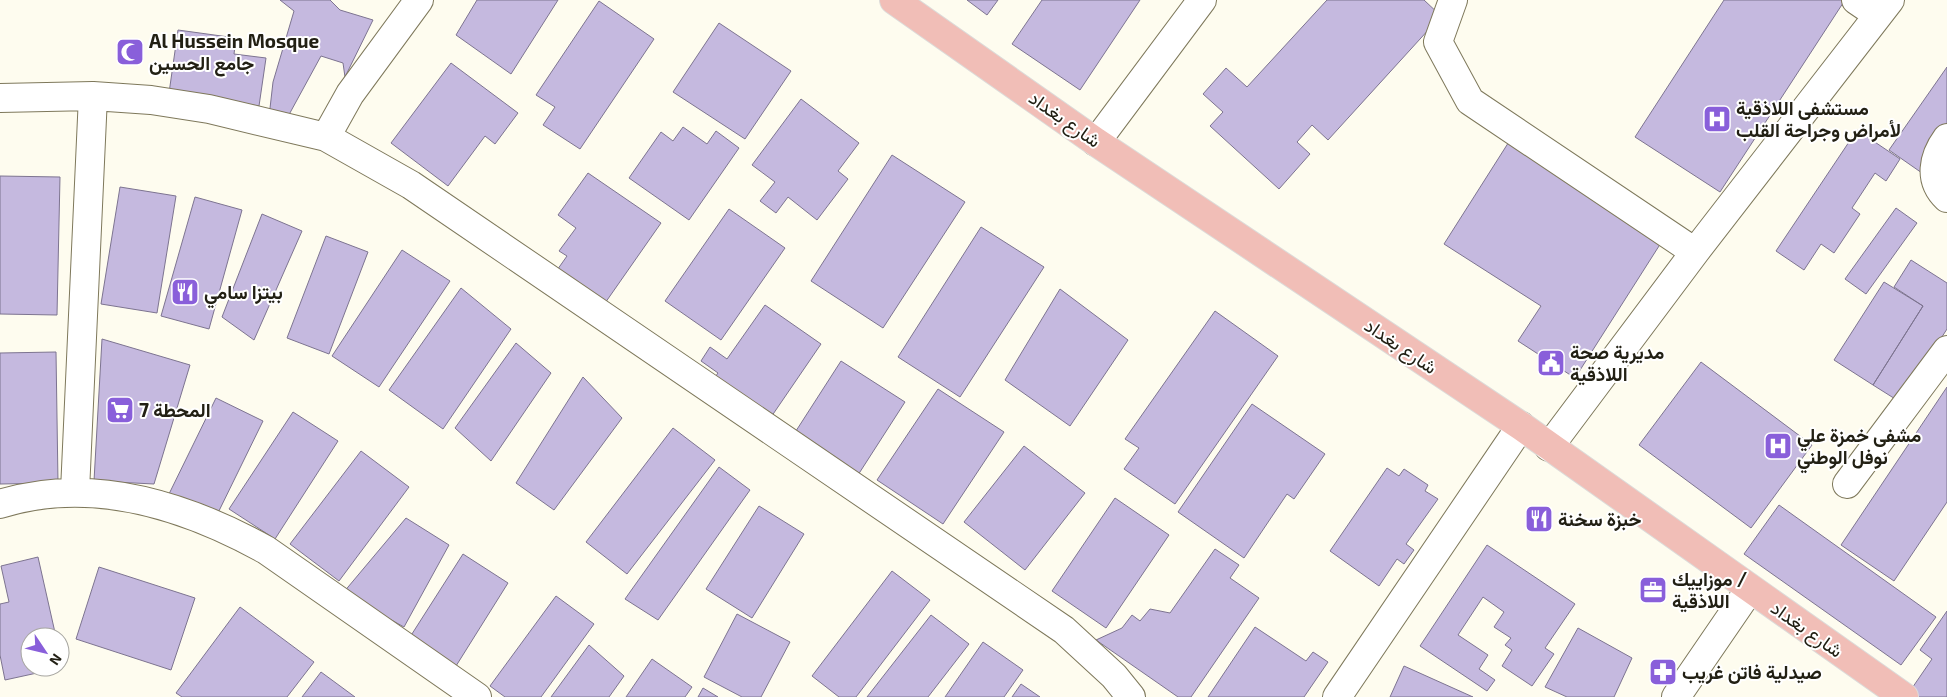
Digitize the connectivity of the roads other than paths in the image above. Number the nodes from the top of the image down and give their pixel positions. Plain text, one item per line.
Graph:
1 (419, 0) edge
2 (894, 0) edge
3 (1202, 0) edge
4 (1453, 0) edge
5 (1875, 5) edge
6 (93, 96) junction
7 (0, 98) edge
8 (326, 137) junction
9 (1947, 138) edge
10 (1096, 142) junction
11 (1947, 198) edge
12 (1695, 252) junction
13 (1947, 350) edge
14 (1521, 426) junction
15 (1549, 447) junction
16 (1847, 484) dead end
17 (75, 491) junction
18 (0, 504) edge
19 (1750, 589) junction
20 (477, 697) edge
21 (1131, 697) edge
22 (1337, 697) edge
23 (1676, 697) edge
24 (1904, 697) edge

1 - 8 street
2 - 10 main road, شارع بغداد
3 - 10 street
4 - 12 street
5 - 12 street
6 - 7 street
6 - 8 street
6 - 17 street
8 - 21 street
9 - 11 street
10 - 14 main road, شارع بغداد
12 - 15 street
13 - 16 street
14 - 15 main road, شارع بغداد
14 - 22 street
15 - 19 main road, شارع بغداد
17 - 18 street
17 - 20 street
19 - 23 street
19 - 24 main road, شارع بغداد

